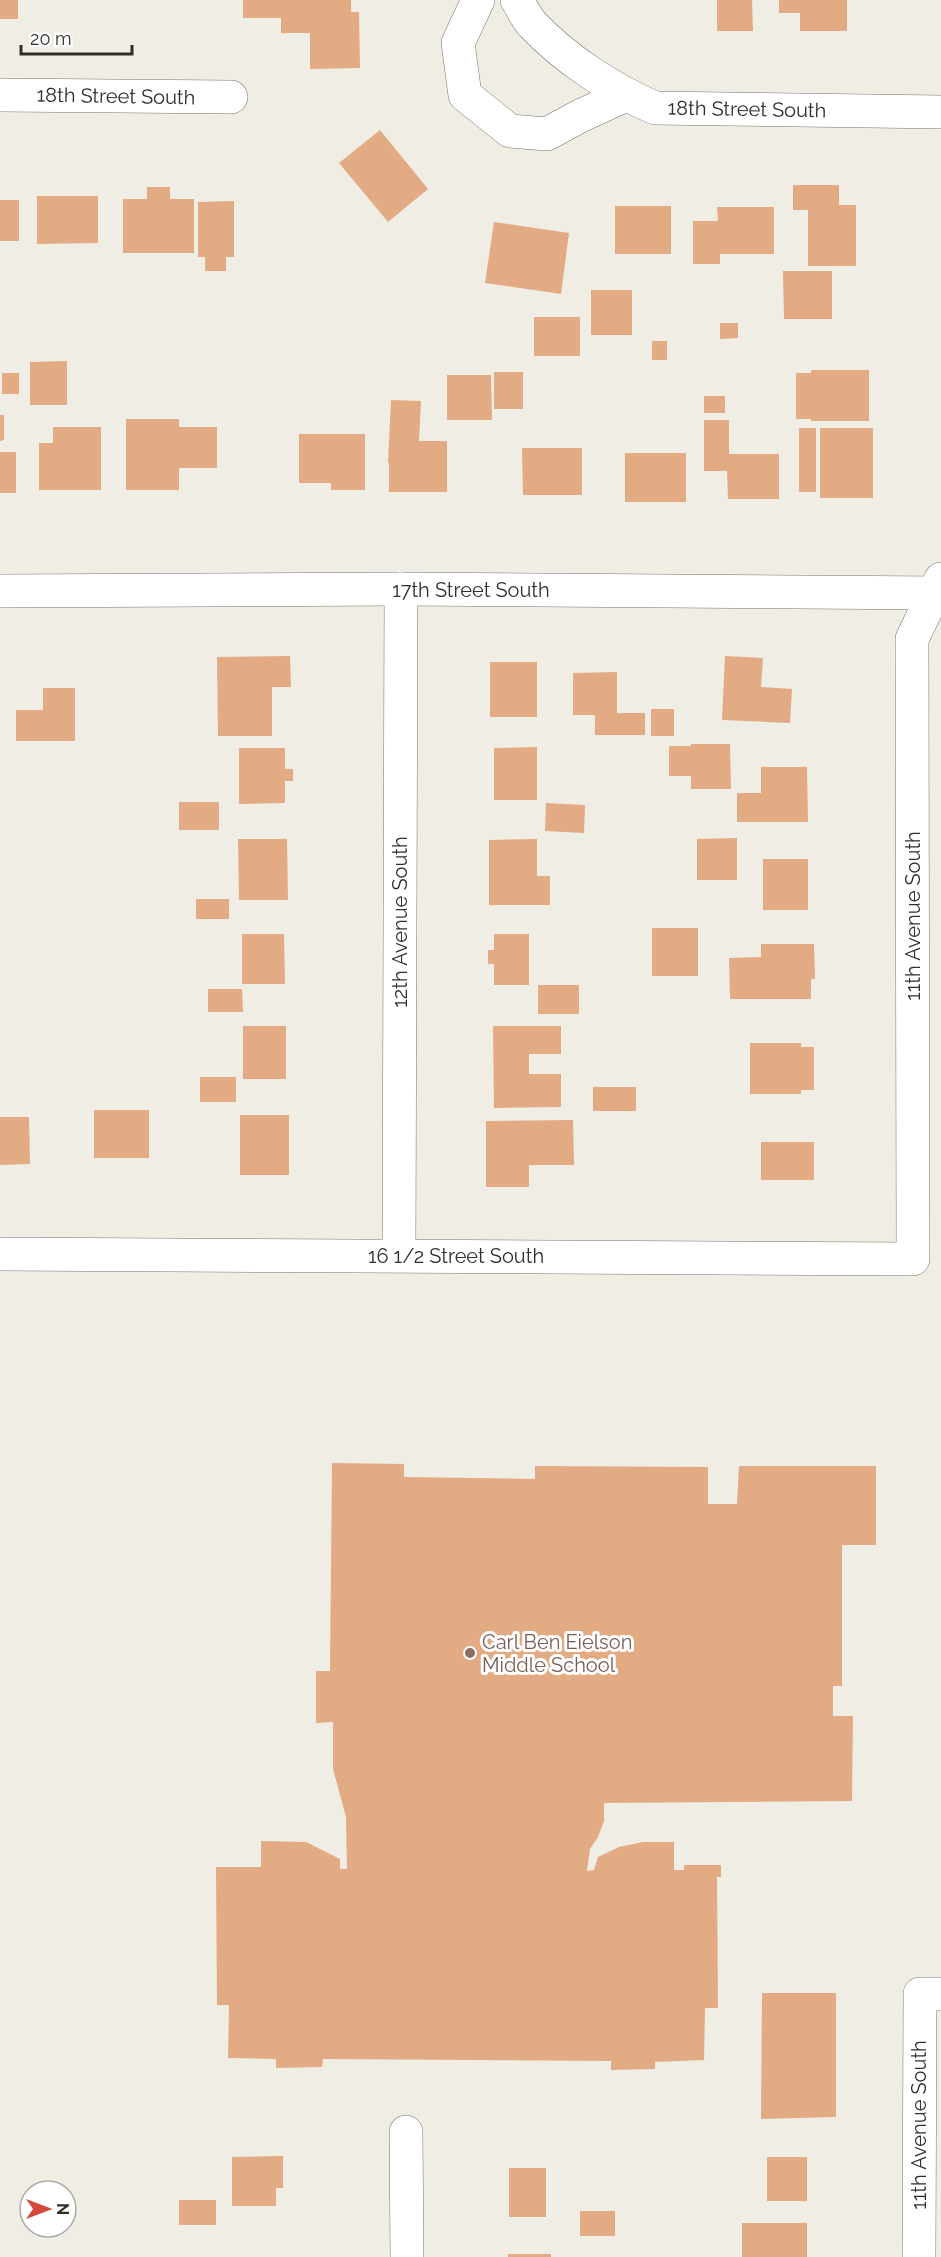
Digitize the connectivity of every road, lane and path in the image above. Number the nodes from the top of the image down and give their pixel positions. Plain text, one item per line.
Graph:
1 (478, 0) edge
2 (517, 0) edge
3 (0, 95) edge
4 (626, 95) junction
5 (231, 97) dead end
6 (941, 112) edge
7 (938, 588) edge
8 (400, 589) junction
9 (0, 591) edge
10 (0, 1254) edge
11 (399, 1255) junction
12 (913, 1260) joint
13 (931, 1994) edge
14 (406, 2132) dead end
15 (407, 2257) edge
16 (919, 2257) edge

1 - 4 street
2 - 4 street, 18th Street South
3 - 5 street, 18th Street South
4 - 6 street, 18th Street South
7 - 8 street, 17th Street South
7 - 12 street, 11th Avenue South
8 - 9 street, 17th Street South
8 - 11 street, 12th Avenue South
10 - 11 street, 16 1/2 Street South
11 - 12 street, 16 1/2 Street South
13 - 16 street, 11th Avenue South
14 - 15 street

